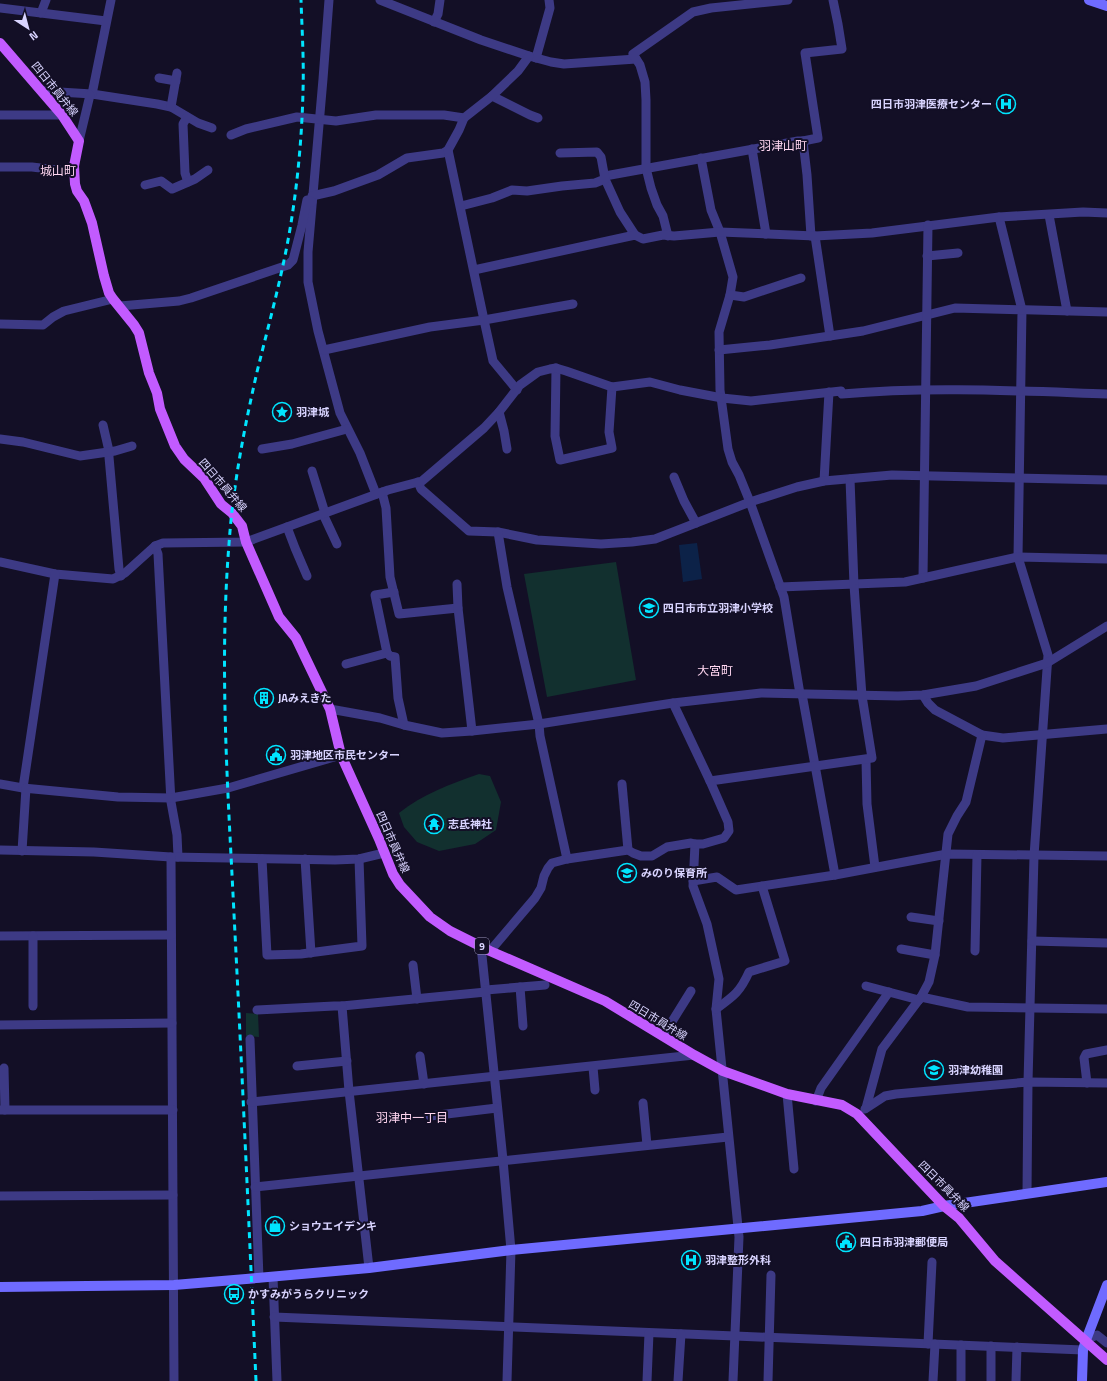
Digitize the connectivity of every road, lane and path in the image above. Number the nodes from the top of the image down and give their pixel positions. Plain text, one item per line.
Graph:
1 (46, 0) edge
2 (111, 0) edge
3 (328, 0) edge
4 (380, 0) edge
5 (440, 0) edge
6 (549, 0) edge
7 (788, 0) edge
8 (832, 0) edge
9 (1089, 0) edge
10 (1107, 6) edge
11 (0, 8) edge
12 (41, 13) junction
13 (106, 21) junction
14 (434, 22) junction
15 (0, 43) edge
16 (532, 57) junction
17 (636, 59) junction
18 (159, 78) dead end
19 (43, 91) junction
20 (91, 94) junction
21 (492, 96) junction
22 (171, 107) junction
23 (0, 115) edge
24 (62, 115) junction
25 (187, 117) junction
26 (464, 118) junction
27 (538, 118) dead end
28 (320, 120) junction
29 (212, 128) dead end
30 (231, 135) dead end
31 (79, 141) junction
32 (803, 142) junction
33 (752, 149) junction
34 (448, 150) junction
35 (560, 153) dead end
36 (701, 158) junction
37 (0, 167) edge
38 (646, 168) junction
39 (208, 170) dead end
40 (74, 172) junction
41 (605, 177) junction
42 (188, 182) junction
43 (145, 184) dead end
44 (312, 199) junction
45 (461, 206) junction
46 (1107, 213) edge
47 (1049, 215) junction
48 (999, 217) junction
49 (928, 225) junction
50 (720, 232) junction
51 (766, 234) junction
52 (635, 235) junction
53 (668, 236) junction
54 (813, 236) junction
55 (958, 253) dead end
56 (927, 256) junction
57 (474, 270) junction
58 (802, 278) dead end
59 (730, 295) junction
60 (116, 302) junction
61 (573, 304) dead end
62 (1022, 310) junction
63 (1067, 311) junction
64 (1107, 312) edge
65 (927, 314) junction
66 (484, 320) junction
67 (0, 324) edge
68 (830, 336) junction
69 (324, 350) junction
70 (719, 350) junction
71 (556, 368) junction
72 (612, 386) junction
73 (924, 389) junction
74 (517, 390) junction
75 (1020, 391) junction
76 (829, 392) junction
77 (1107, 394) edge
78 (722, 398) junction
79 (499, 412) junction
80 (103, 425) dead end
81 (347, 429) junction
82 (0, 440) edge
83 (132, 446) dead end
84 (507, 449) dead end
85 (262, 450) dead end
86 (110, 451) junction
87 (312, 471) dead end
88 (924, 476) junction
89 (674, 477) dead end
90 (1018, 478) junction
91 (850, 479) junction
92 (1107, 480) edge
93 (824, 481) junction
94 (418, 482) junction
95 (379, 493) junction
96 (750, 502) junction
97 (324, 514) junction
98 (696, 523) junction
99 (287, 527) junction
100 (498, 532) junction
101 (246, 542) junction
102 (337, 544) dead end
103 (155, 546) junction
104 (1018, 557) junction
105 (1107, 559) edge
106 (0, 562) edge
107 (55, 574) junction
108 (121, 576) junction
109 (308, 576) dead end
110 (923, 578) junction
111 (457, 584) dead end
112 (854, 585) junction
113 (780, 587) junction
114 (394, 592) junction
115 (458, 608) junction
116 (1107, 626) edge
117 (387, 653) junction
118 (1047, 663) junction
119 (346, 664) dead end
120 (801, 694) junction
121 (924, 695) junction
122 (862, 696) junction
123 (673, 703) junction
124 (330, 709) junction
125 (539, 724) junction
126 (404, 725) junction
127 (1107, 729) edge
128 (472, 732) junction
129 (982, 735) junction
130 (1041, 735) junction
131 (340, 755) junction
132 (866, 760) junction
133 (815, 766) junction
134 (710, 781) junction
135 (0, 784) edge
136 (622, 784) dead end
137 (25, 788) junction
138 (171, 798) junction
139 (695, 844) junction
140 (0, 850) edge
141 (628, 850) junction
142 (22, 851) junction
143 (384, 853) junction
144 (947, 854) junction
145 (977, 855) junction
146 (1034, 856) junction
147 (1107, 856) edge
148 (174, 857) junction
149 (262, 859) junction
150 (305, 859) junction
151 (359, 859) junction
152 (566, 859) junction
153 (875, 867) junction
154 (835, 875) junction
155 (693, 881) junction
156 (762, 886) junction
157 (912, 917) dead end
158 (940, 921) junction
159 (172, 935) junction
160 (0, 936) edge
161 (33, 936) junction
162 (1032, 941) junction
163 (1107, 943) edge
164 (486, 948) junction
165 (901, 949) dead end
166 (976, 951) dead end
167 (311, 953) junction
168 (935, 956) junction
169 (413, 965) dead end
170 (545, 984) dead end
171 (866, 986) dead end
172 (520, 987) junction
173 (486, 991) junction
174 (691, 991) dead end
175 (889, 992) junction
176 (920, 998) junction
177 (417, 999) junction
178 (33, 1006) dead end
179 (342, 1006) junction
180 (1030, 1008) junction
181 (716, 1009) junction
182 (1107, 1009) edge
183 (257, 1010) dead end
184 (172, 1023) junction
185 (0, 1025) edge
186 (524, 1026) dead end
187 (663, 1036) junction
188 (250, 1039) dead end
189 (1107, 1050) edge
190 (694, 1055) junction
191 (420, 1056) dead end
192 (347, 1061) junction
193 (297, 1066) dead end
194 (593, 1066) junction
195 (4, 1068) dead end
196 (723, 1071) junction
197 (494, 1077) junction
198 (1028, 1082) junction
199 (1087, 1083) junction
200 (1107, 1083) edge
201 (424, 1084) junction
202 (595, 1090) dead end
203 (349, 1091) junction
204 (786, 1094) junction
205 (816, 1101) junction
206 (251, 1102) junction
207 (643, 1104) dead end
208 (497, 1108) junction
209 (3, 1110) edge
210 (173, 1110) junction
211 (862, 1111) junction
212 (430, 1116) dead end
213 (728, 1137) junction
214 (647, 1145) junction
215 (503, 1160) junction
216 (794, 1170) dead end
217 (359, 1176) junction
218 (1107, 1182) edge
219 (255, 1187) junction
220 (1027, 1193) junction
221 (173, 1195) junction
222 (0, 1196) edge
223 (944, 1206) junction
224 (738, 1229) junction
225 (511, 1250) junction
226 (932, 1262) dead end
227 (369, 1268) junction
228 (771, 1275) dead end
229 (273, 1277) junction
230 (259, 1278) junction
231 (1107, 1284) edge
232 (174, 1285) junction
233 (0, 1287) edge
234 (274, 1317) junction
235 (509, 1327) junction
236 (649, 1333) junction
237 (681, 1334) junction
238 (735, 1336) junction
239 (769, 1338) junction
240 (1107, 1343) edge
241 (931, 1344) junction
242 (962, 1345) junction
243 (1084, 1345) junction
244 (991, 1346) junction
245 (1017, 1347) junction
246 (1107, 1360) edge
247 (174, 1381) edge
248 (277, 1381) edge
249 (507, 1381) edge
250 (647, 1381) edge
251 (678, 1381) edge
252 (733, 1381) edge
253 (768, 1381) edge
254 (933, 1381) edge
255 (961, 1381) edge
256 (991, 1381) edge
257 (1016, 1381) edge
258 (1082, 1381) edge

1 - 12 street
2 - 13 street
3 - 28 street
4 - 14 street
5 - 14 street
6 - 16 street
7 - 17 street
8 - 32 street
9 - 10 street
11 - 12 street
12 - 13 street
13 - 20 street
14 - 16 street
15 - 19 main road, 四日市員弁線
16 - 17 street
16 - 21 street
17 - 38 street
18 - 22 street
19 - 20 street
19 - 24 main road, 四日市員弁線
20 - 22 street
20 - 31 street
21 - 26 street
21 - 27 street
22 - 25 street
23 - 24 street
24 - 31 main road, 四日市員弁線
25 - 29 street
25 - 42 street
26 - 28 street
26 - 34 street
28 - 30 street
28 - 44 street
31 - 40 main road, 四日市員弁線 / 9
32 - 33 street
32 - 54 street
33 - 36 street
33 - 51 street
34 - 44 street
34 - 45 street
35 - 41 street
36 - 38 street
36 - 50 street
37 - 40 street
38 - 41 street
38 - 53 street
39 - 42 street
40 - 60 main road, 四日市員弁線 / 9
41 - 45 street
41 - 52 street
42 - 43 street
44 - 60 street
44 - 69 street
45 - 57 street
46 - 47 street
47 - 48 street
47 - 63 street
48 - 49 street
48 - 62 street
49 - 54 street
49 - 56 street
50 - 51 street
50 - 53 street
50 - 59 street
51 - 54 street
52 - 53 street
52 - 57 street
54 - 68 street
55 - 56 street
56 - 65 street
57 - 66 street
58 - 59 street
59 - 70 street
60 - 67 street
60 - 101 main road, 四日市員弁線 / 9
61 - 66 street
62 - 63 street
62 - 65 street
62 - 75 street
63 - 64 street
65 - 68 street
65 - 73 street
66 - 69 street
66 - 74 street
68 - 70 street
69 - 81 street
70 - 78 street
71 - 72 street
71 - 72 street
71 - 74 street
72 - 78 street
73 - 75 street
73 - 76 street
73 - 88 street
74 - 79 street
75 - 77 street
75 - 90 street
76 - 78 street
76 - 93 street
78 - 96 street
79 - 84 street
79 - 94 street
80 - 86 street
81 - 85 street
81 - 95 street
82 - 86 street
83 - 86 street
86 - 108 street
87 - 97 street
88 - 90 street
88 - 91 street
88 - 110 street
89 - 98 street
90 - 92 street
90 - 104 street
91 - 93 street
91 - 112 street
93 - 96 street
94 - 95 street
94 - 100 street
95 - 97 street
95 - 114 street
96 - 98 street
96 - 113 street
97 - 99 street
97 - 102 street
98 - 100 street
99 - 101 street
99 - 109 street
100 - 125 street
101 - 103 street
101 - 124 main road, 四日市員弁線 / 9
103 - 108 street
103 - 138 street
104 - 105 street
104 - 110 street
104 - 118 street
106 - 107 street
107 - 108 street
107 - 137 street
110 - 112 street
111 - 115 street
112 - 113 street
112 - 122 street
113 - 120 street
114 - 115 street
114 - 117 street
115 - 128 street
116 - 118 street
117 - 119 street
117 - 126 street
118 - 121 street
118 - 130 street
120 - 122 street
120 - 123 street
120 - 133 street
121 - 122 street
121 - 129 street
122 - 132 street
123 - 125 street
123 - 134 street
124 - 126 street
124 - 131 main road, 四日市員弁線 / 9
125 - 128 street
125 - 152 street
126 - 128 street
127 - 130 street
129 - 130 street
129 - 144 street
130 - 146 street
131 - 138 street
131 - 143 main road, 四日市員弁線 / 9
132 - 133 street
132 - 153 street
133 - 134 street
133 - 154 street
134 - 139 street
135 - 137 street
136 - 141 street
137 - 138 street
137 - 142 street
138 - 148 street
139 - 141 street
139 - 155 street
140 - 142 street
141 - 152 street
142 - 148 street
143 - 151 street
143 - 164 main road, 四日市員弁線 / 9
144 - 145 street
144 - 153 street
144 - 158 street
145 - 146 street
145 - 166 street
146 - 147 street
146 - 162 street
148 - 149 street
148 - 159 street
149 - 150 street
149 - 167 street
150 - 151 street
150 - 167 street
151 - 167 street
152 - 164 street
153 - 154 street
154 - 156 street
155 - 156 street
155 - 181 street
156 - 181 street
157 - 158 street
158 - 168 street
159 - 161 street
159 - 184 street
160 - 161 street
161 - 178 street
162 - 163 street
162 - 180 street
164 - 173 street
164 - 187 main road, 四日市員弁線 / 9
165 - 168 street
168 - 176 street
169 - 177 street
170 - 172 street
171 - 175 street
172 - 173 street
172 - 186 street
173 - 177 street
173 - 197 street
174 - 187 street
175 - 176 street
175 - 205 street
176 - 180 street
176 - 211 street
177 - 179 street
179 - 183 street
179 - 192 street
180 - 182 street
180 - 198 street
181 - 196 street
184 - 185 street
184 - 210 street
187 - 190 main road, 四日市員弁線 / 9
188 - 206 street
189 - 199 street
190 - 194 street
190 - 196 main road, 四日市員弁線 / 9
191 - 201 street
192 - 193 street
192 - 203 street
194 - 197 street
194 - 202 street
195 - 209 street
196 - 204 main road, 四日市員弁線 / 9
196 - 213 street
197 - 201 street
197 - 208 street
198 - 199 street
198 - 211 street
198 - 220 street
199 - 200 street
201 - 203 street
203 - 206 street
203 - 217 street
204 - 205 main road, 四日市員弁線 / 9
204 - 216 street
205 - 211 main road, 四日市員弁線 / 9
206 - 219 street
207 - 214 street
208 - 212 street
208 - 215 street
209 - 210 street
210 - 221 street
211 - 223 main road, 四日市員弁線 / 9
213 - 214 street
213 - 224 street
214 - 215 street
215 - 217 street
215 - 225 street
217 - 219 street
217 - 227 street
218 - 220 street
219 - 230 street
220 - 223 street
221 - 222 street
221 - 232 street
223 - 224 street
223 - 243 main road, 四日市員弁線 / 9
224 - 225 street
224 - 238 street
225 - 227 street
225 - 235 street
226 - 241 street
227 - 229 street
228 - 239 street
229 - 230 street
229 - 234 street
230 - 232 street
231 - 243 street
232 - 233 street
232 - 247 street
234 - 235 street
234 - 248 street
235 - 236 street
235 - 249 street
236 - 237 street
236 - 250 street
237 - 238 street
237 - 251 street
238 - 239 street
238 - 252 street
239 - 241 street
239 - 253 street
240 - 243 street
241 - 242 street
241 - 254 street
242 - 244 street
242 - 255 street
243 - 245 street
243 - 246 main road, 四日市員弁線 / 9
243 - 258 street
244 - 245 street
244 - 256 street
245 - 257 street

